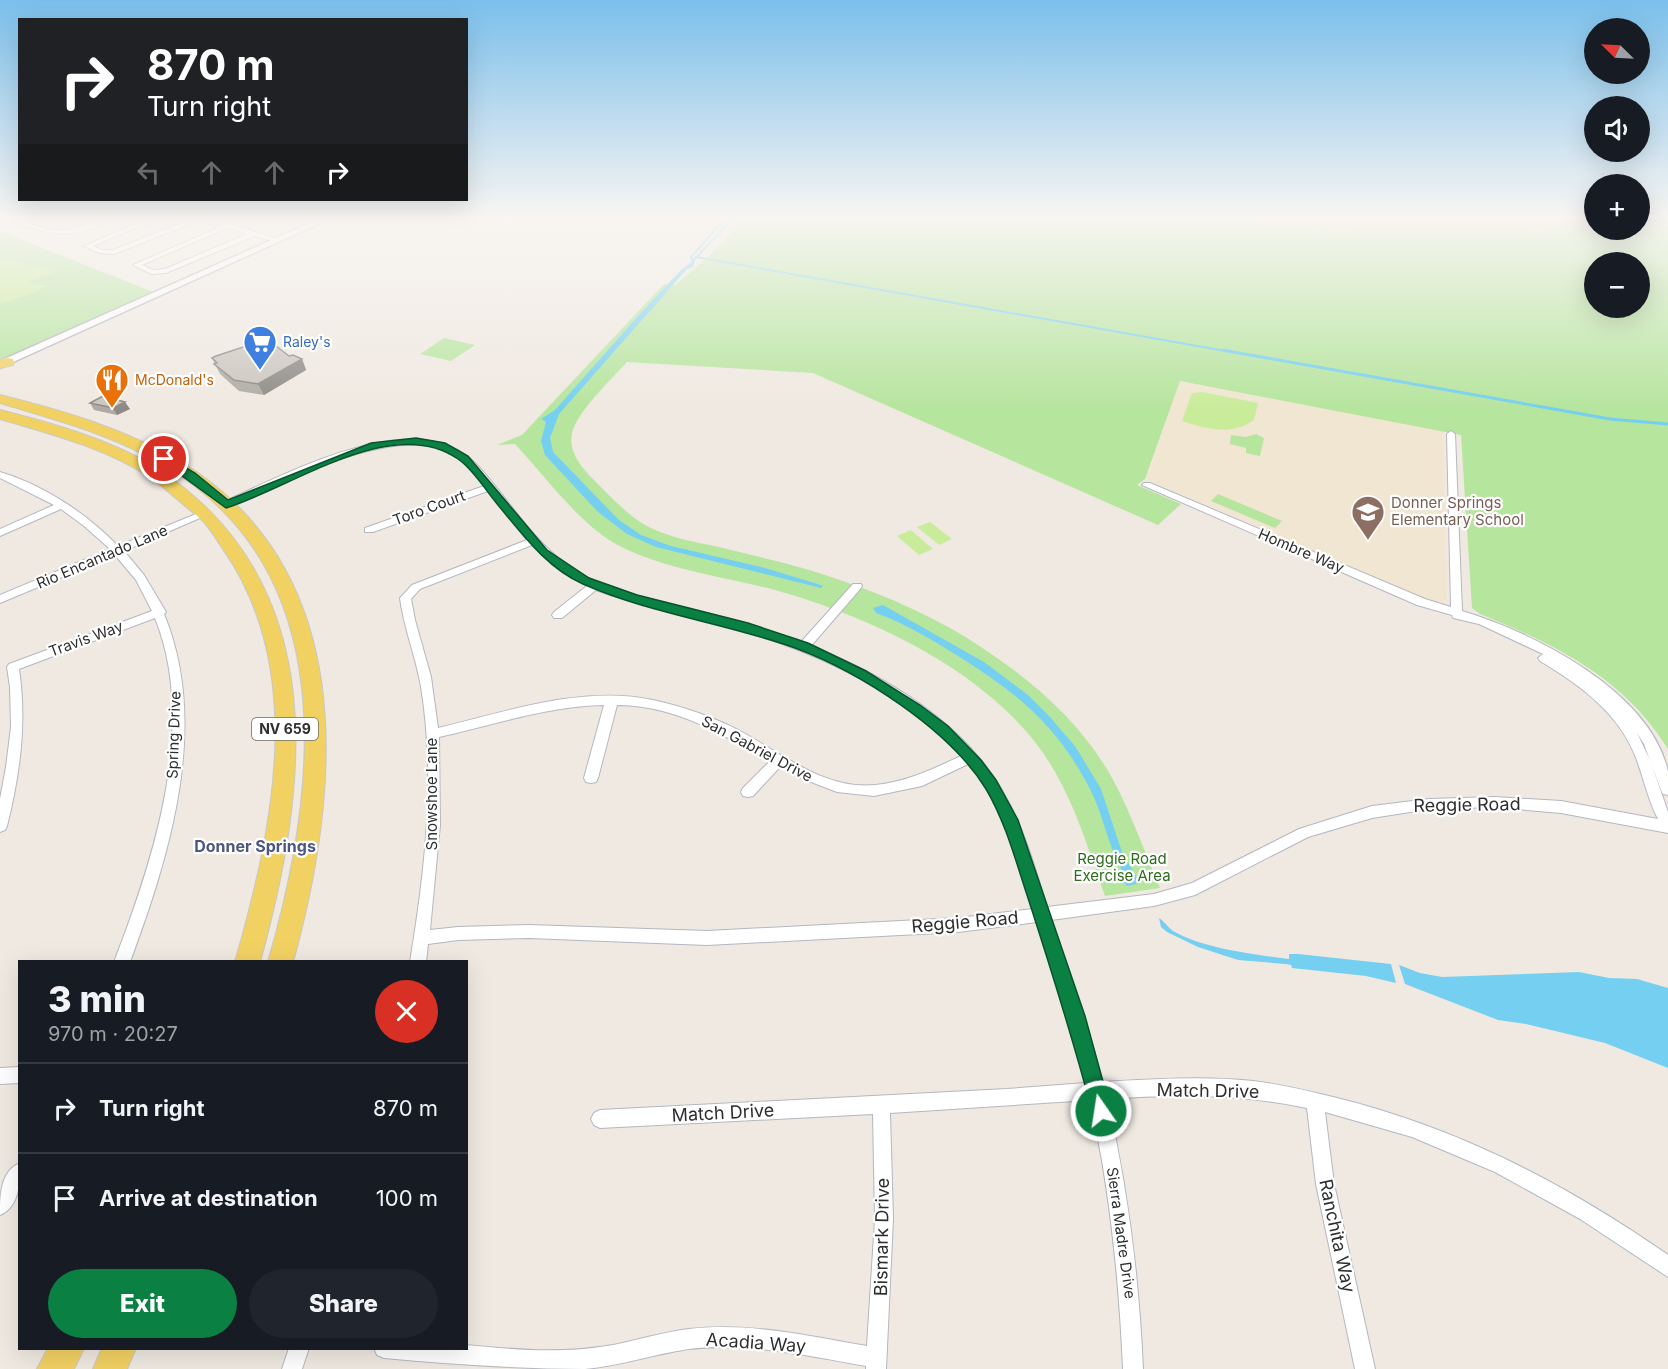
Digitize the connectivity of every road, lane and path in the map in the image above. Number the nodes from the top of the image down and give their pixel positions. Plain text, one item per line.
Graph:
1 (185, 282) edge
2 (3, 364) edge
3 (0, 399) edge
4 (0, 414) edge
5 (1451, 434) dead end
6 (136, 463) junction
7 (0, 475) edge
8 (1147, 484) dead end
9 (489, 487) junction
10 (226, 504) junction
11 (62, 505) junction
12 (204, 514) junction
13 (369, 530) dead end
14 (0, 533) edge
15 (533, 541) junction
16 (116, 551) junction
17 (280, 579) junction
18 (595, 585) junction
19 (857, 586) dead end
20 (0, 599) edge
21 (160, 612) junction
22 (558, 615) dead end
23 (1457, 615) junction
24 (804, 646) junction
25 (612, 700) junction
26 (433, 734) junction
27 (970, 757) junction
28 (778, 761) junction
29 (14, 764) junction
30 (0, 770) edge
31 (591, 778) dead end
32 (1668, 790) edge
33 (748, 792) dead end
34 (1668, 825) edge
35 (0, 826) edge
36 (1042, 915) junction
37 (422, 938) junction
38 (124, 960) edge
39 (248, 960) edge
40 (280, 960) edge
41 (418, 960) edge
42 (18, 1075) edge
43 (0, 1076) edge
44 (1097, 1093) junction
45 (1315, 1101) junction
46 (881, 1105) junction
47 (600, 1119) dead end
48 (18, 1175) edge
49 (0, 1206) edge
50 (1668, 1267) edge
51 (67, 1350) edge
52 (75, 1350) edge
53 (119, 1350) edge
54 (298, 1350) edge
55 (401, 1350) edge
56 (876, 1363) edge
57 (536, 1366) edge
58 (54, 1369) edge
59 (65, 1369) edge
60 (110, 1369) edge
61 (292, 1369) edge
62 (1133, 1369) edge
63 (1365, 1369) edge

1 - 2 main road
3 - 10 main road, NV 659
4 - 6 main road, NV 659
5 - 23 street
6 - 10 main road
6 - 12 main road, NV 659
7 - 11 street, Spring Drive
8 - 23 street, Hombre Way
9 - 10 street, Sierra Madre Drive
9 - 13 street, Toro Court
9 - 15 street, Sierra Madre Drive
10 - 17 main road, NV 659
11 - 14 street
11 - 16 street, Spring Drive
12 - 16 street, Rio Encantado Lane
12 - 17 main road
12 - 39 main road, NV 659
15 - 18 street, Sierra Madre Drive
15 - 26 street, Snowshoe Lane
16 - 20 street, Rio Encantado Lane
16 - 21 street, Spring Drive
17 - 40 main road, NV 659
18 - 22 street
18 - 24 street, Sierra Madre Drive
19 - 24 street
21 - 29 street, Travis Way
21 - 38 street, Spring Drive
23 - 32 street, Hombre Way
23 - 34 street, Hombre Way
24 - 27 street, Sierra Madre Drive
25 - 26 street, San Gabriel Drive
25 - 28 street, San Gabriel Drive
25 - 31 street
26 - 37 street, Snowshoe Lane
27 - 28 street, San Gabriel Drive
27 - 36 street, Sierra Madre Drive
28 - 33 street
29 - 30 street
29 - 35 street
34 - 36 street, Reggie Road
36 - 37 street, Reggie Road
36 - 44 street, Sierra Madre Drive
37 - 41 street, Snowshoe Lane
42 - 43 street
44 - 45 street, Match Drive
44 - 46 street, Match Drive
44 - 62 street, Sierra Madre Drive
45 - 50 street, Match Drive
45 - 63 street, Ranchita Way
46 - 47 street, Match Drive
46 - 56 street, Bismark Drive
48 - 49 street
51 - 58 main road
52 - 59 main road
53 - 60 main road
54 - 61 street
55 - 57 street, Acadia Way
56 - 57 street, Acadia Way

